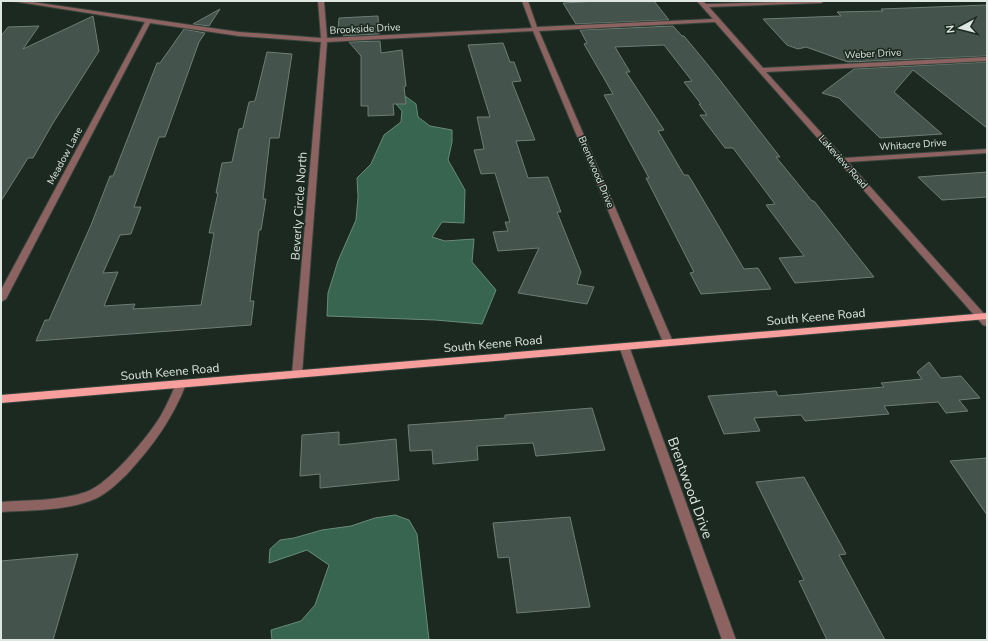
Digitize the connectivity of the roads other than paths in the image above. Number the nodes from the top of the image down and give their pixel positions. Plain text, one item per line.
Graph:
1 (15, 1) edge
2 (321, 1) edge
3 (525, 1) edge
4 (821, 1) edge
5 (703, 4) edge
6 (718, 20) junction
7 (148, 21) junction
8 (536, 29) junction
9 (324, 40) junction
10 (987, 59) edge
11 (761, 70) junction
12 (987, 151) edge
13 (841, 160) junction
14 (1, 299) edge
15 (985, 319) edge
16 (668, 342) junction
17 (624, 346) junction
18 (298, 374) junction
19 (181, 384) junction
20 (1, 399) edge
21 (1, 507) edge
22 (729, 640) edge

1 - 7 street, Brookside Drive
2 - 9 street, Beverly Circle North
3 - 8 street, Brentwood Drive
4 - 5 street
5 - 6 street, Lakeview Road
6 - 8 street, Brookside Drive
6 - 11 street, Lakeview Road
7 - 9 street, Brookside Drive
7 - 14 street, Meadow Lane
8 - 9 street, Brookside Drive
8 - 16 street, Brentwood Drive
9 - 18 street, Beverly Circle North
10 - 11 street, Weber Drive
11 - 13 street, Lakeview Road
12 - 13 street, Whitacre Drive
13 - 15 street, Lakeview Road
15 - 16 main road, South Keene Road
16 - 17 main road, South Keene Road
17 - 18 main road, South Keene Road
17 - 22 street, Brentwood Drive
18 - 19 main road, South Keene Road
19 - 20 main road, South Keene Road
19 - 21 street

